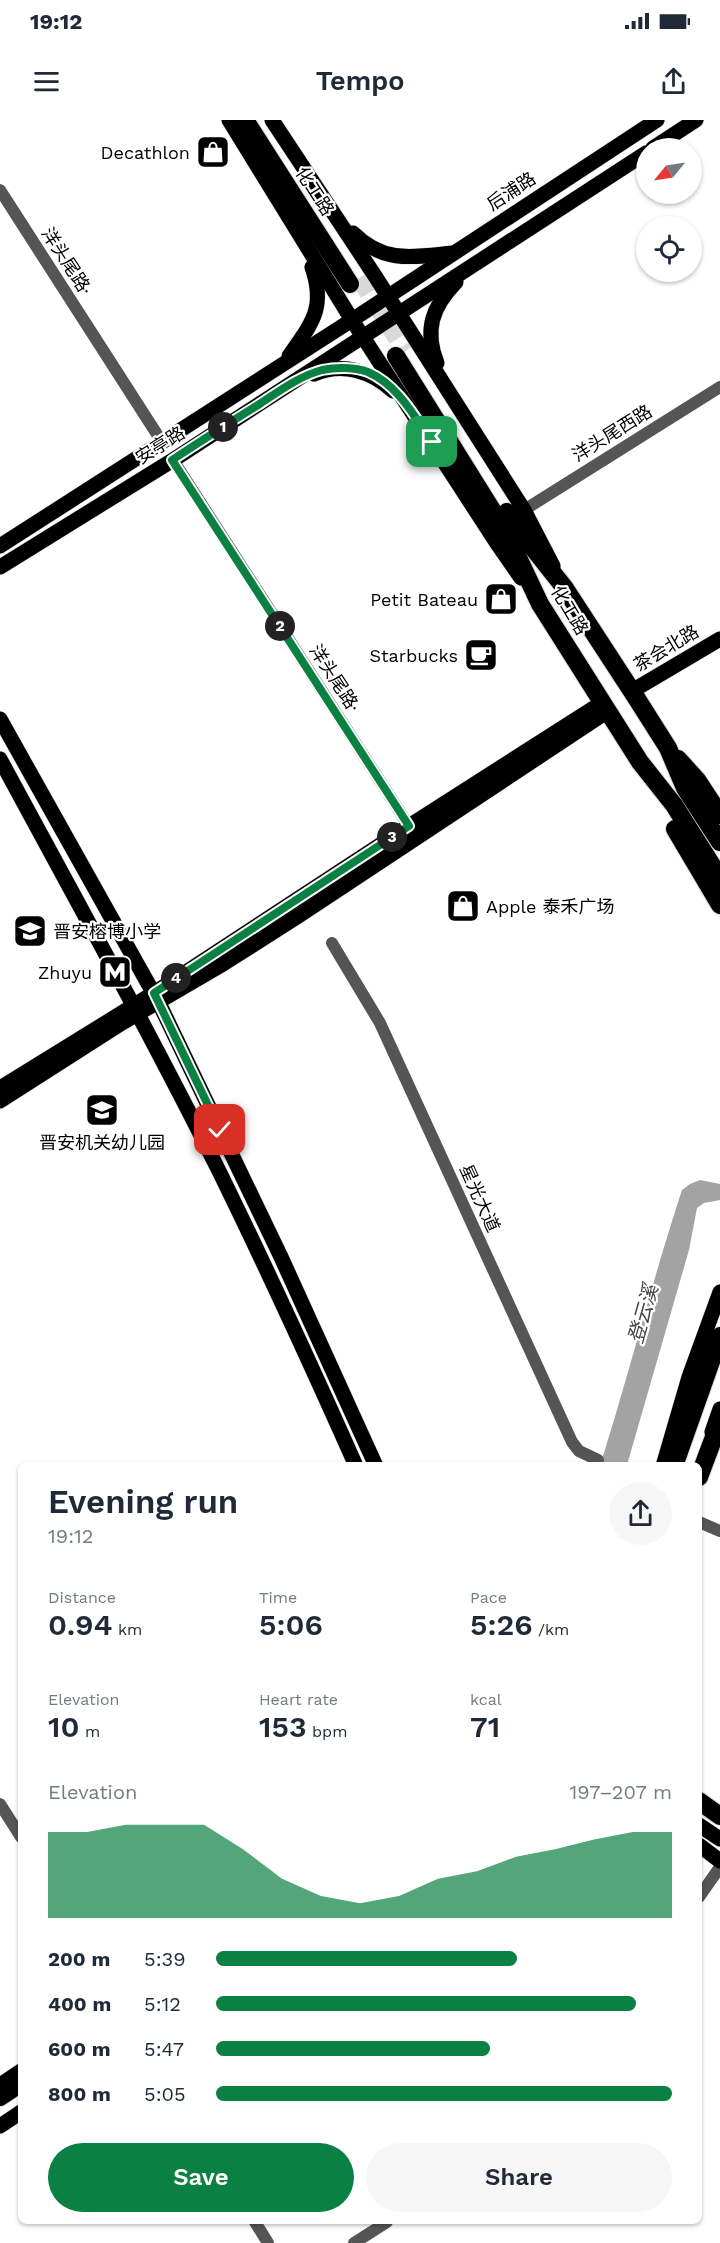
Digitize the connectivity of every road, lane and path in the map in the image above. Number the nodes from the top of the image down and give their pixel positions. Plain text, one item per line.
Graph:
1 (229, 120) edge
2 (244, 120) edge
3 (259, 120) edge
4 (272, 120) edge
5 (657, 120) edge
6 (696, 120) edge
7 (668, 138) edge
8 (636, 160) edge
9 (0, 190) edge
10 (335, 215) junction
11 (302, 238) junction
12 (456, 252) junction
13 (467, 270) junction
14 (388, 296) junction
15 (399, 314) junction
16 (352, 320) junction
17 (363, 337) junction
18 (283, 364) junction
19 (294, 381) junction
20 (720, 387) edge
21 (450, 394) junction
22 (405, 402) junction
23 (162, 442) junction
24 (172, 460) junction
25 (524, 510) junction
26 (0, 546) edge
27 (0, 567) edge
28 (564, 587) junction
29 (540, 604) junction
30 (720, 639) edge
31 (720, 650) edge
32 (634, 695) junction
33 (606, 707) junction
34 (0, 719) edge
35 (668, 748) junction
36 (0, 759) edge
37 (640, 762) junction
38 (720, 815) edge
39 (409, 826) junction
40 (720, 842) edge
41 (720, 878) edge
42 (720, 905) edge
43 (332, 944) dead end
44 (156, 998) junction
45 (135, 1010) junction
46 (0, 1088) edge
47 (0, 1101) edge
48 (720, 1292) edge
49 (720, 1336) edge
50 (720, 1374) edge
51 (720, 1409) edge
52 (720, 1421) edge
53 (598, 1460) dead end
54 (354, 1462) edge
55 (374, 1462) edge
56 (664, 1462) edge
57 (675, 1462) edge
58 (688, 1462) edge
59 (701, 1462) edge
60 (702, 1469) edge
61 (702, 1523) edge
62 (720, 1531) edge
63 (702, 1803) edge
64 (0, 1804) edge
65 (720, 1816) edge
66 (702, 1827) edge
67 (18, 1832) edge
68 (720, 1839) edge
69 (702, 1847) edge
70 (720, 1861) edge
71 (720, 1867) edge
72 (702, 1893) edge
73 (18, 2073) edge
74 (0, 2085) edge
75 (18, 2085) edge
76 (0, 2097) edge
77 (18, 2098) edge
78 (0, 2110) edge
79 (18, 2114) edge
80 (0, 2126) edge
81 (256, 2224) edge
82 (384, 2224) edge
83 (267, 2243) edge
84 (354, 2243) edge

1 - 11 main road
2 - 3 highway, 化工路
4 - 10 main road
5 - 12 main road, 后浦路
6 - 7 main road
8 - 13 main road
9 - 23 street, 洋头尾路·
10 - 12 main road
10 - 14 main road
11 - 16 main road
11 - 18 main road
12 - 14 main road, 后浦路
13 - 15 main road
13 - 21 main road
14 - 15 main road
14 - 16 main road, 安亭路
15 - 17 main road, 安亭路
15 - 21 main road
16 - 17 main road
16 - 18 main road, 安亭路
17 - 19 main road, 安亭路
17 - 22 main road
18 - 23 main road, 安亭路
19 - 22 main road
19 - 24 main road, 安亭路
20 - 25 street, 洋头尾西路
21 - 25 main road
22 - 29 main road
23 - 26 main road, 安亭路
24 - 27 main road, 安亭路
24 - 39 street, 洋头尾路·
25 - 28 main road
28 - 29 highway, 化工路
28 - 32 highway, 化工路
29 - 33 highway, 化工路
30 - 32 main road, 茶会北路
31 - 32 main road, 茶会北路
32 - 35 highway, 化工路
33 - 37 highway, 化工路
33 - 39 main road
33 - 44 main road
34 - 44 main road
35 - 38 highway
35 - 40 highway, 化工路
36 - 45 main road
37 - 41 highway, 化工路
37 - 42 highway
39 - 44 main road
43 - 53 street, 星光大道
44 - 45 main road
44 - 55 main road
45 - 46 main road
45 - 47 main road
45 - 54 main road
48 - 56 main road
49 - 57 highway
50 - 58 highway
51 - 59 main road
52 - 60 highway
61 - 62 street
63 - 65 highway
64 - 67 street
66 - 68 main road
69 - 70 main road
71 - 72 street
73 - 74 main road
75 - 76 highway
77 - 78 highway
79 - 80 main road
81 - 83 street
82 - 84 street

